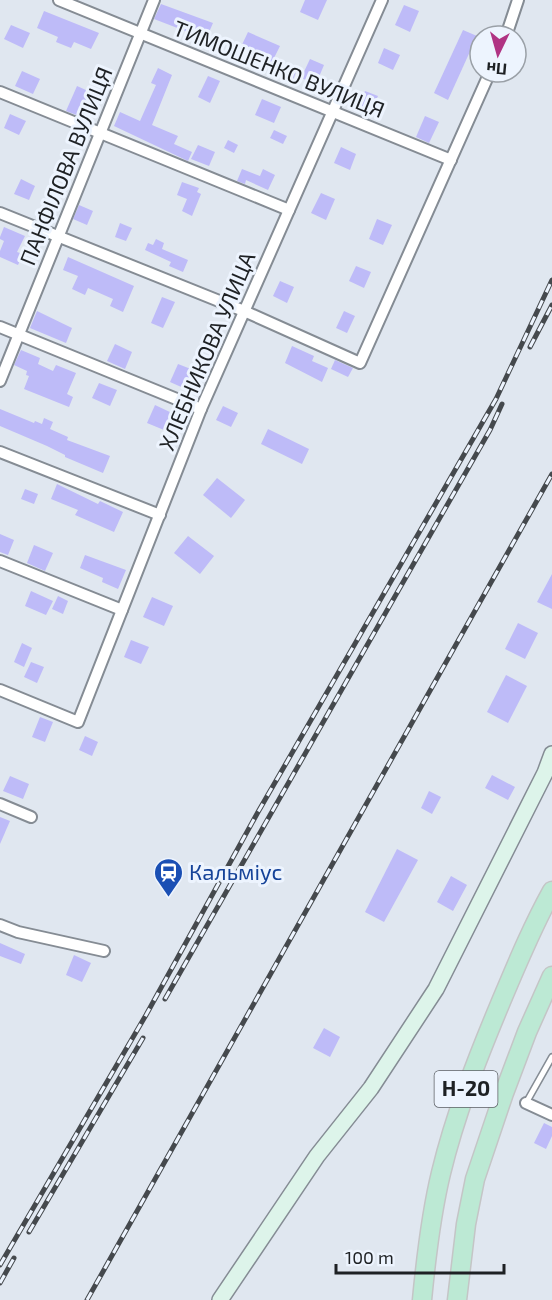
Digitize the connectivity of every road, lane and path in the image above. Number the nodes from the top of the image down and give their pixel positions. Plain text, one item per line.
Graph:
1 (59, 0) edge
2 (154, 0) edge
3 (382, 0) edge
4 (518, 0) edge
5 (510, 24) edge
6 (141, 33) junction
7 (485, 84) edge
8 (0, 92) edge
9 (332, 112) junction
10 (100, 133) junction
11 (451, 160) junction
12 (289, 210) junction
13 (0, 213) edge
14 (58, 236) junction
15 (244, 311) junction
16 (0, 327) edge
17 (19, 335) junction
18 (0, 381) edge
19 (201, 409) junction
20 (0, 452) edge
21 (160, 515) junction
22 (0, 561) edge
23 (122, 610) junction
24 (0, 690) edge
25 (552, 754) edge
26 (0, 804) edge
27 (32, 817) dead end
28 (552, 891) edge
29 (0, 925) edge
30 (104, 951) dead end
31 (552, 976) edge
32 (552, 1057) edge
33 (526, 1104) joint
34 (552, 1115) edge
35 (220, 1300) edge
36 (422, 1300) edge
37 (457, 1300) edge

1 - 6 street, ТИМОШЕНКО ВУЛИЦЯ
2 - 6 street, ПАНФІЛОВА ВУЛИЦЯ
3 - 9 street, ХЛЕБНИКОВА УЛИЦА
4 - 5 street
6 - 9 street, ТИМОШЕНКО ВУЛИЦЯ
6 - 10 street, ПАНФІЛОВА ВУЛИЦЯ
7 - 11 street
8 - 10 street
9 - 11 street, ТИМОШЕНКО ВУЛИЦЯ
9 - 12 street, ХЛЕБНИКОВА УЛИЦА
10 - 12 street
10 - 14 street, ПАНФІЛОВА ВУЛИЦЯ
11 - 15 street
12 - 15 street, ХЛЕБНИКОВА УЛИЦА
13 - 14 street
14 - 15 street
14 - 17 street, ПАНФІЛОВА ВУЛИЦЯ
15 - 19 street, ХЛЕБНИКОВА УЛИЦА
16 - 17 street
17 - 18 street, ПАНФІЛОВА ВУЛИЦЯ
17 - 19 street
19 - 21 street, ХЛЕБНИКОВА УЛИЦА
20 - 21 street
21 - 23 street, ХЛЕБНИКОВА УЛИЦА
22 - 23 street
23 - 24 street, ХЛЕБНИКОВА УЛИЦА
25 - 35 street
26 - 27 street
28 - 36 main road, Н-20
29 - 30 street
31 - 37 main road, Н-20
32 - 33 lane
33 - 34 street

